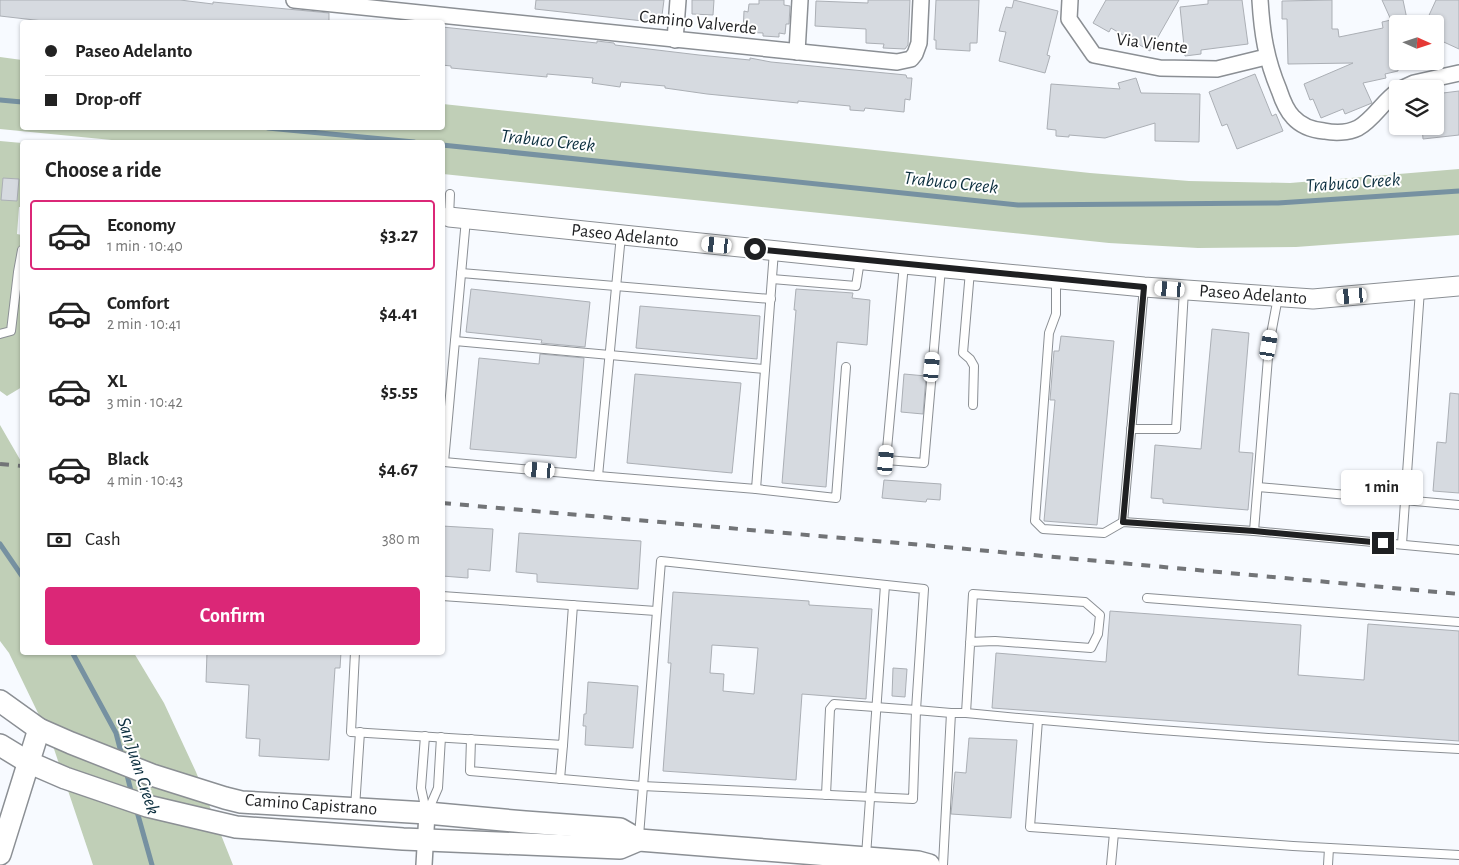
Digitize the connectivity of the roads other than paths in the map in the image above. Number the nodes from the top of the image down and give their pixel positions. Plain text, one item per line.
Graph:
1 (294, 0) edge
2 (678, 0) edge
3 (800, 0) edge
4 (921, 0) edge
5 (1070, 0) edge
6 (1260, 0) edge
7 (675, 40) junction
8 (797, 52) junction
9 (1266, 57) junction
10 (1459, 73) edge
11 (1428, 80) edge
12 (1389, 97) edge
13 (450, 194) dead end
14 (453, 217) edge
15 (621, 235) junction
16 (774, 251) junction
17 (860, 260) junction
18 (20, 261) edge
19 (904, 264) junction
20 (940, 268) junction
21 (970, 270) junction
22 (461, 273) junction
23 (772, 279) junction
24 (1056, 279) junction
25 (616, 286) junction
26 (1459, 286) edge
27 (1144, 287) junction
28 (1184, 290) junction
29 (1420, 290) junction
30 (1278, 296) junction
31 (771, 299) junction
32 (0, 334) edge
33 (455, 342) junction
34 (610, 354) junction
35 (846, 367) dead end
36 (765, 369) junction
37 (973, 405) dead end
38 (1131, 429) junction
39 (445, 451) edge
40 (445, 462) edge
41 (598, 476) junction
42 (1258, 487) junction
43 (756, 489) junction
44 (1405, 499) junction
45 (1459, 505) edge
46 (1123, 522) junction
47 (1254, 531) junction
48 (1402, 544) junction
49 (1459, 550) edge
50 (884, 585) junction
51 (445, 596) edge
52 (1147, 598) dead end
53 (573, 605) junction
54 (656, 611) junction
55 (1459, 622) edge
56 (970, 642) junction
57 (355, 655) edge
58 (0, 701) edge
59 (876, 707) junction
60 (916, 710) junction
61 (951, 713) junction
62 (966, 713) junction
63 (1038, 720) junction
64 (43, 731) junction
65 (360, 732) junction
66 (425, 736) junction
67 (441, 737) junction
68 (471, 739) junction
69 (0, 745) edge
70 (563, 745) junction
71 (1459, 750) edge
72 (28, 762) junction
73 (560, 779) junction
74 (642, 786) junction
75 (826, 795) junction
76 (870, 797) junction
77 (355, 808) junction
78 (427, 813) junction
79 (1114, 834) junction
80 (425, 840) junction
81 (639, 840) junction
82 (1329, 848) junction
83 (0, 854) edge
84 (1459, 855) edge
85 (866, 858) junction
86 (424, 865) edge
87 (929, 865) edge
88 (943, 865) edge
89 (1111, 865) edge
90 (1328, 865) edge

1 - 7 street, Camino Valverde
2 - 7 street
3 - 8 street
4 - 8 street, Camino Valverde
5 - 9 street, Via Viente
6 - 9 street
7 - 8 street, Camino Valverde
9 - 12 street
10 - 11 street
13 - 14 lane
14 - 15 street, Paseo Adelanto
14 - 22 lane
15 - 16 street, Paseo Adelanto
15 - 25 lane
16 - 17 street, Paseo Adelanto
16 - 23 lane
17 - 19 street, Paseo Adelanto
17 - 23 lane
18 - 32 lane
19 - 20 street, Paseo Adelanto
19 - 20 lane
20 - 21 street, Paseo Adelanto
21 - 24 street, Paseo Adelanto
21 - 37 lane
22 - 25 lane
22 - 33 lane
23 - 31 lane
24 - 27 street, Paseo Adelanto
24 - 46 lane
25 - 31 lane
25 - 34 lane
26 - 29 street, Paseo Adelanto
27 - 28 street, Paseo Adelanto
27 - 38 lane
28 - 30 street, Paseo Adelanto
28 - 38 lane
29 - 30 street, Paseo Adelanto
29 - 44 lane
30 - 42 lane
31 - 36 lane
33 - 34 lane
33 - 39 lane
34 - 36 lane
34 - 41 lane
35 - 43 lane
36 - 43 lane
38 - 46 lane
40 - 41 lane
41 - 43 lane
42 - 44 lane
42 - 47 lane
44 - 45 lane
44 - 48 lane
46 - 47 lane
47 - 48 lane
48 - 49 lane
50 - 54 lane
50 - 59 lane
50 - 60 lane
51 - 53 lane
52 - 55 lane
53 - 54 lane
53 - 70 lane
54 - 74 lane
56 - 56 lane
56 - 62 lane
57 - 65 lane
58 - 64 main road, Camino Capistrano
59 - 60 lane
59 - 75 lane
59 - 76 lane
60 - 61 lane
60 - 76 lane
61 - 62 lane
61 - 88 lane
62 - 63 lane
63 - 71 lane
63 - 79 lane
64 - 72 main road
64 - 77 main road, Camino Capistrano
65 - 66 lane
65 - 77 lane
66 - 67 lane
66 - 78 lane
67 - 68 lane
67 - 78 lane
68 - 70 lane
68 - 73 lane
69 - 72 main road, Camino Capistrano
70 - 73 lane
72 - 80 main road, Camino Capistrano
72 - 83 main road
73 - 74 lane
74 - 75 lane
74 - 81 lane
75 - 76 lane
76 - 85 lane
77 - 78 main road, Camino Capistrano
78 - 80 street
78 - 81 main road, Camino Capistrano
79 - 82 lane
79 - 89 lane
80 - 81 main road, Camino Capistrano
80 - 86 street
81 - 85 main road, Camino Capistrano
82 - 84 lane
82 - 90 lane
85 - 87 main road, Camino Capistrano

